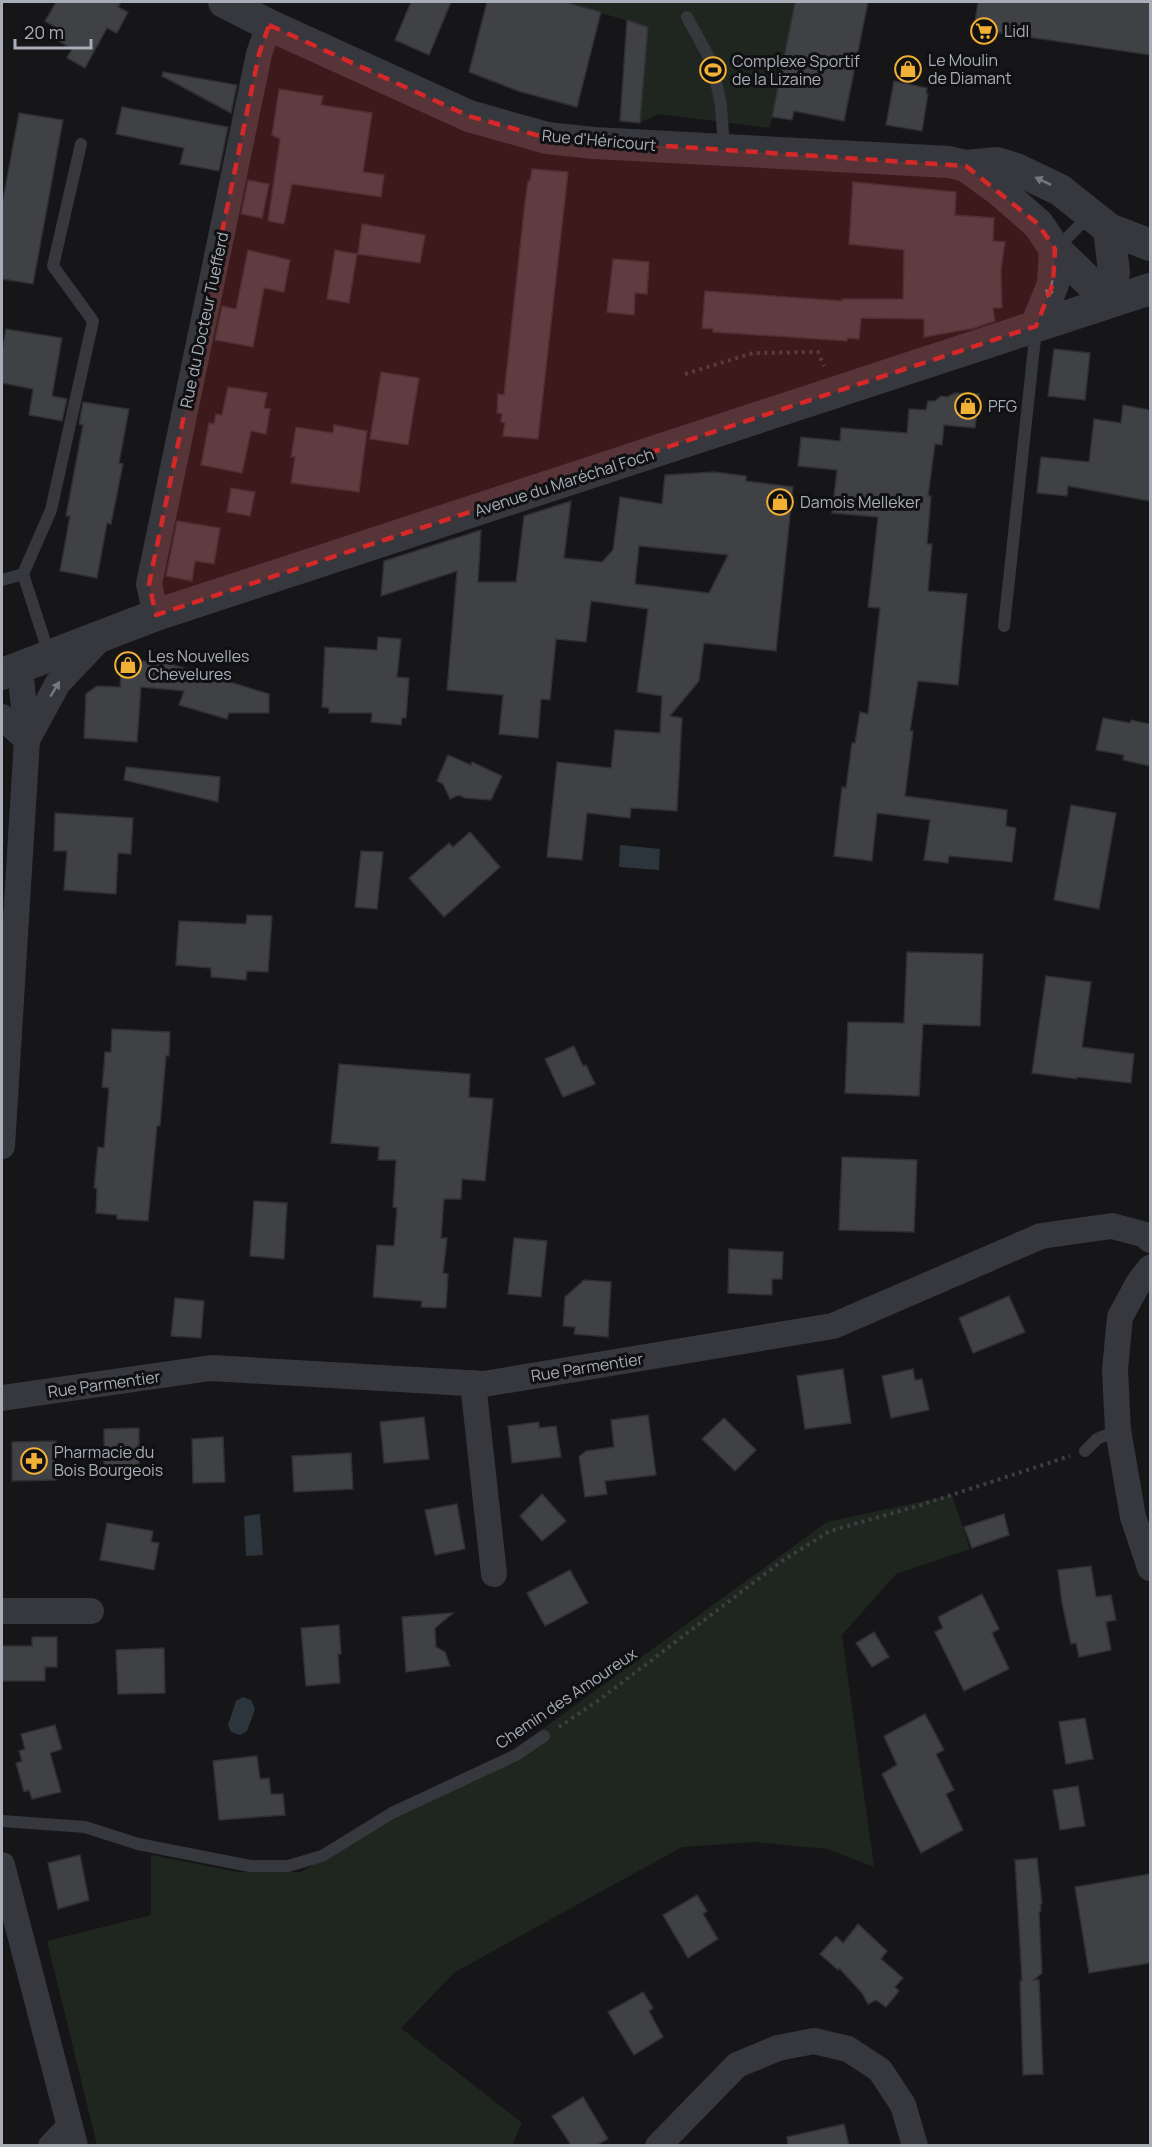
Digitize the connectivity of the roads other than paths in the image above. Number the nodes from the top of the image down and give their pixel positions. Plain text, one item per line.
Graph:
1 (224, 2) edge
2 (687, 17) dead end
3 (269, 26) junction
4 (81, 144) dead end
5 (724, 150) junction
6 (966, 166) junction
7 (1100, 221) junction
8 (1150, 245) edge
9 (1055, 249) junction
10 (1150, 289) edge
11 (1109, 301) junction
12 (1036, 326) junction
13 (23, 574) junction
14 (2, 580) edge
15 (156, 615) junction
16 (1004, 626) dead end
17 (105, 634) junction
18 (49, 654) junction
19 (11, 670) edge
20 (2, 717) edge
21 (27, 740) junction
22 (3, 1109) edge
23 (2, 1146) edge
24 (1150, 1240) edge
25 (1150, 1268) edge
26 (473, 1383) junction
27 (2, 1398) edge
28 (1118, 1430) junction
29 (1085, 1451) road end
30 (1150, 1568) edge
31 (494, 1574) dead end
32 (2, 1611) edge
33 (91, 1611) dead end
34 (544, 1736) road end
35 (2, 1821) edge
36 (2, 1865) edge
37 (73, 2136) edge
38 (51, 2145) edge
39 (658, 2145) edge
40 (915, 2145) edge

1 - 3 street, Rue d'Héricourt
2 - 5 lane
3 - 5 street, Rue d'Héricourt
3 - 15 street, Rue du Docteur Tuefferd
4 - 13 lane
5 - 6 street, Rue d'Héricourt
7 -> 6 street, Rue d'Héricourt
6 - 9 street, Rue d'Héricourt
7 - 8 street, Rue d'Héricourt
7 - 9 lane
7 - 11 street
9 - 11 street, Rue d'Héricourt
9 -> 12 street
10 - 11 street, Avenue du Maréchal Foch
11 - 12 street, Avenue du Maréchal Foch
12 - 15 street, Avenue du Maréchal Foch
12 - 16 lane
13 - 14 lane
13 - 18 lane
15 - 17 street, Avenue du Maréchal Foch
17 - 18 street, Avenue du Maréchal Foch
21 -> 17 street
18 - 19 street, Avenue du Maréchal Foch
19 - 21 street
20 - 21 street
21 - 22 street
22 - 23 street
24 - 26 street, Rue Parmentier
25 - 28 street
26 - 27 street, Rue Parmentier
26 - 31 street
28 - 29 lane
28 - 30 street
32 - 33 street
34 - 35 lane, Chemin des Amoureux
36 - 37 street
37 - 38 street
39 - 40 street

